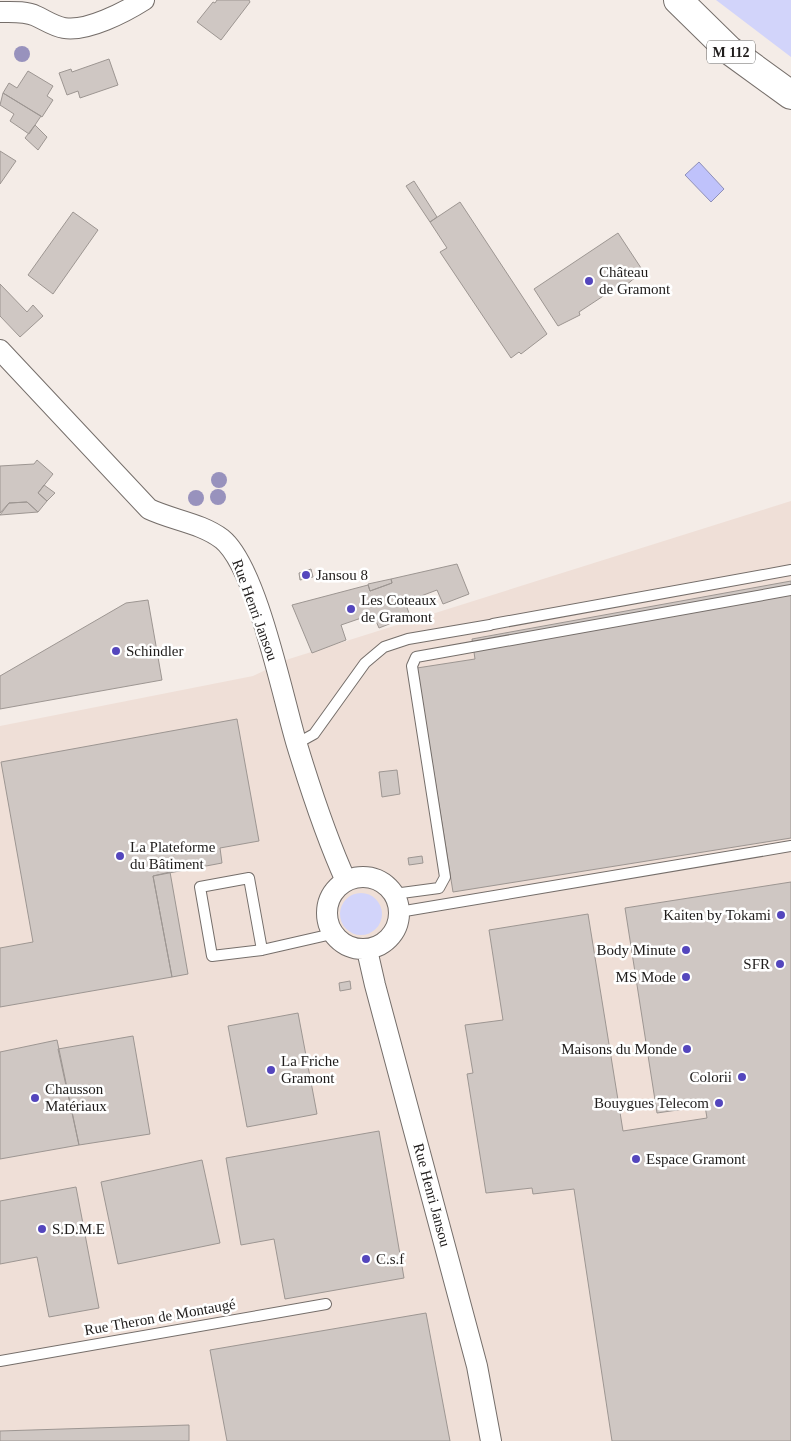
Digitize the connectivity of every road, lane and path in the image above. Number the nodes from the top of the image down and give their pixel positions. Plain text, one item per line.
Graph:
1 (144, 0) edge
2 (678, 0) edge
3 (0, 18) edge
4 (791, 95) edge
5 (0, 350) edge
6 (791, 570) edge
7 (791, 590) edge
8 (296, 744) junction
9 (791, 846) edge
10 (346, 881) junction
11 (396, 903) junction
12 (332, 934) junction
13 (262, 950) junction
14 (367, 950) junction
15 (326, 1304) dead end
16 (0, 1361) edge
17 (491, 1441) edge

1 - 3 street
2 - 4 main road, M 112
5 - 8 street, Rue Henri Jansou
6 - 8 lane
7 - 11 lane
8 - 10 street, Rue Henri Jansou
9 - 11 lane
10 - 11 street
10 - 12 street
11 - 14 street
12 - 13 lane
12 - 14 street
13 - 13 lane
14 - 17 street, Rue Henri Jansou
15 - 16 lane, Rue Theron de Montaugé

